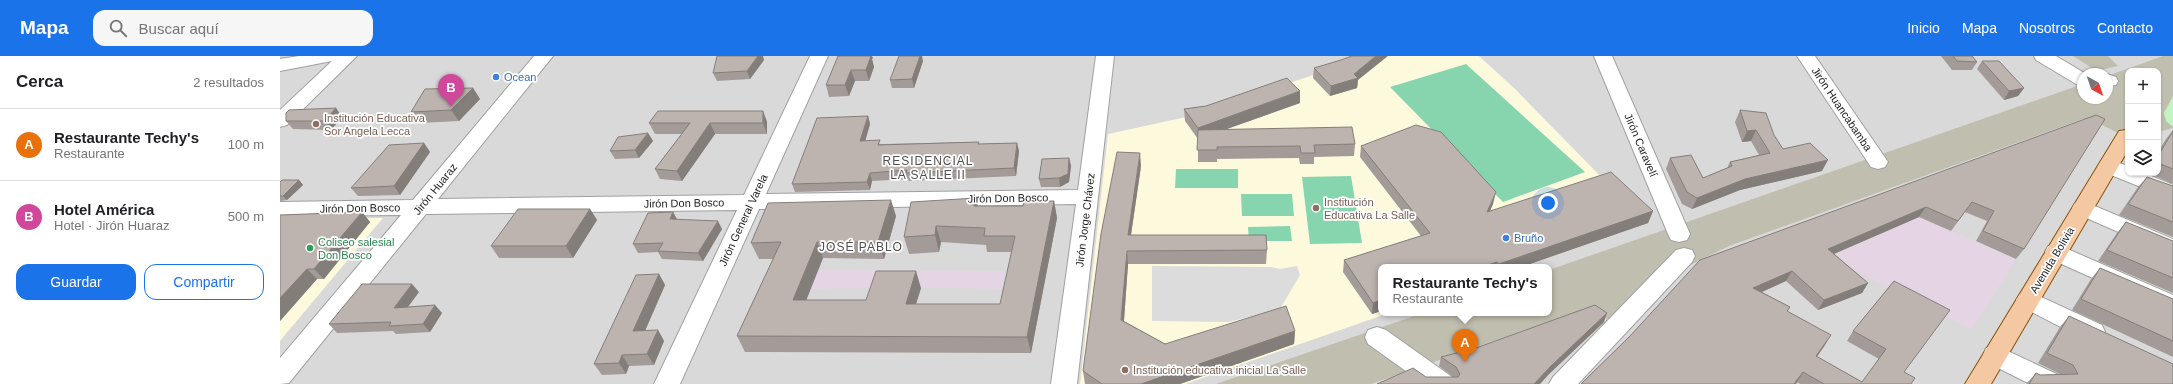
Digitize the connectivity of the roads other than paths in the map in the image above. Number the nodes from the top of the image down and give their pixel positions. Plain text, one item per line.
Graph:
1 (329, 56) edge
2 (348, 56) edge
3 (544, 56) edge
4 (819, 56) edge
5 (1105, 56) edge
6 (1603, 56) edge
7 (1806, 56) edge
8 (2043, 56) edge
9 (2066, 56) edge
10 (280, 65) edge
11 (2087, 68) edge
12 (2077, 76) edge
13 (280, 121) edge
14 (2125, 138) edge
15 (1878, 162) dead end
16 (2108, 166) junction
17 (2173, 193) edge
18 (1088, 197) junction
19 (751, 202) junction
20 (420, 207) junction
21 (2083, 208) junction
22 (280, 209) edge
23 (2173, 248) edge
24 (2056, 252) junction
25 (2028, 300) junction
26 (2173, 305) edge
27 (1377, 337) dead end
28 (2111, 340) edge
29 (1995, 355) junction
30 (280, 376) edge
31 (667, 384) edge
32 (1064, 384) edge
33 (1443, 384) edge
34 (1562, 384) edge
35 (1978, 384) edge
36 (2054, 384) edge

1 - 10 street
2 - 13 street
3 - 20 street, Jirón Huaraz
4 - 19 street, Jirón General Varela
5 - 18 street, Jirón Jorge Chávez
6 - 34 street, Jirón Caravelí
7 - 15 street, Jirón Huancabamba
8 - 12 street
9 - 11 street
14 - 16 main road, Avenida Bolivia
16 - 17 street
16 - 21 main road, Avenida Bolivia
18 - 19 street, Jirón Don Bosco
18 - 32 street, Jirón Jorge Chávez
19 - 20 street, Jirón Don Bosco
19 - 31 street, Jirón General Varela
20 - 22 street, Jirón Don Bosco
20 - 30 street, Jirón Huaraz
21 - 23 street
21 - 24 main road, Avenida Bolivia
24 - 25 main road, Avenida Bolivia
24 - 26 street
25 - 28 street
25 - 29 main road, Avenida Bolivia
27 - 33 street
29 - 35 main road, Avenida Bolivia
29 - 36 street

